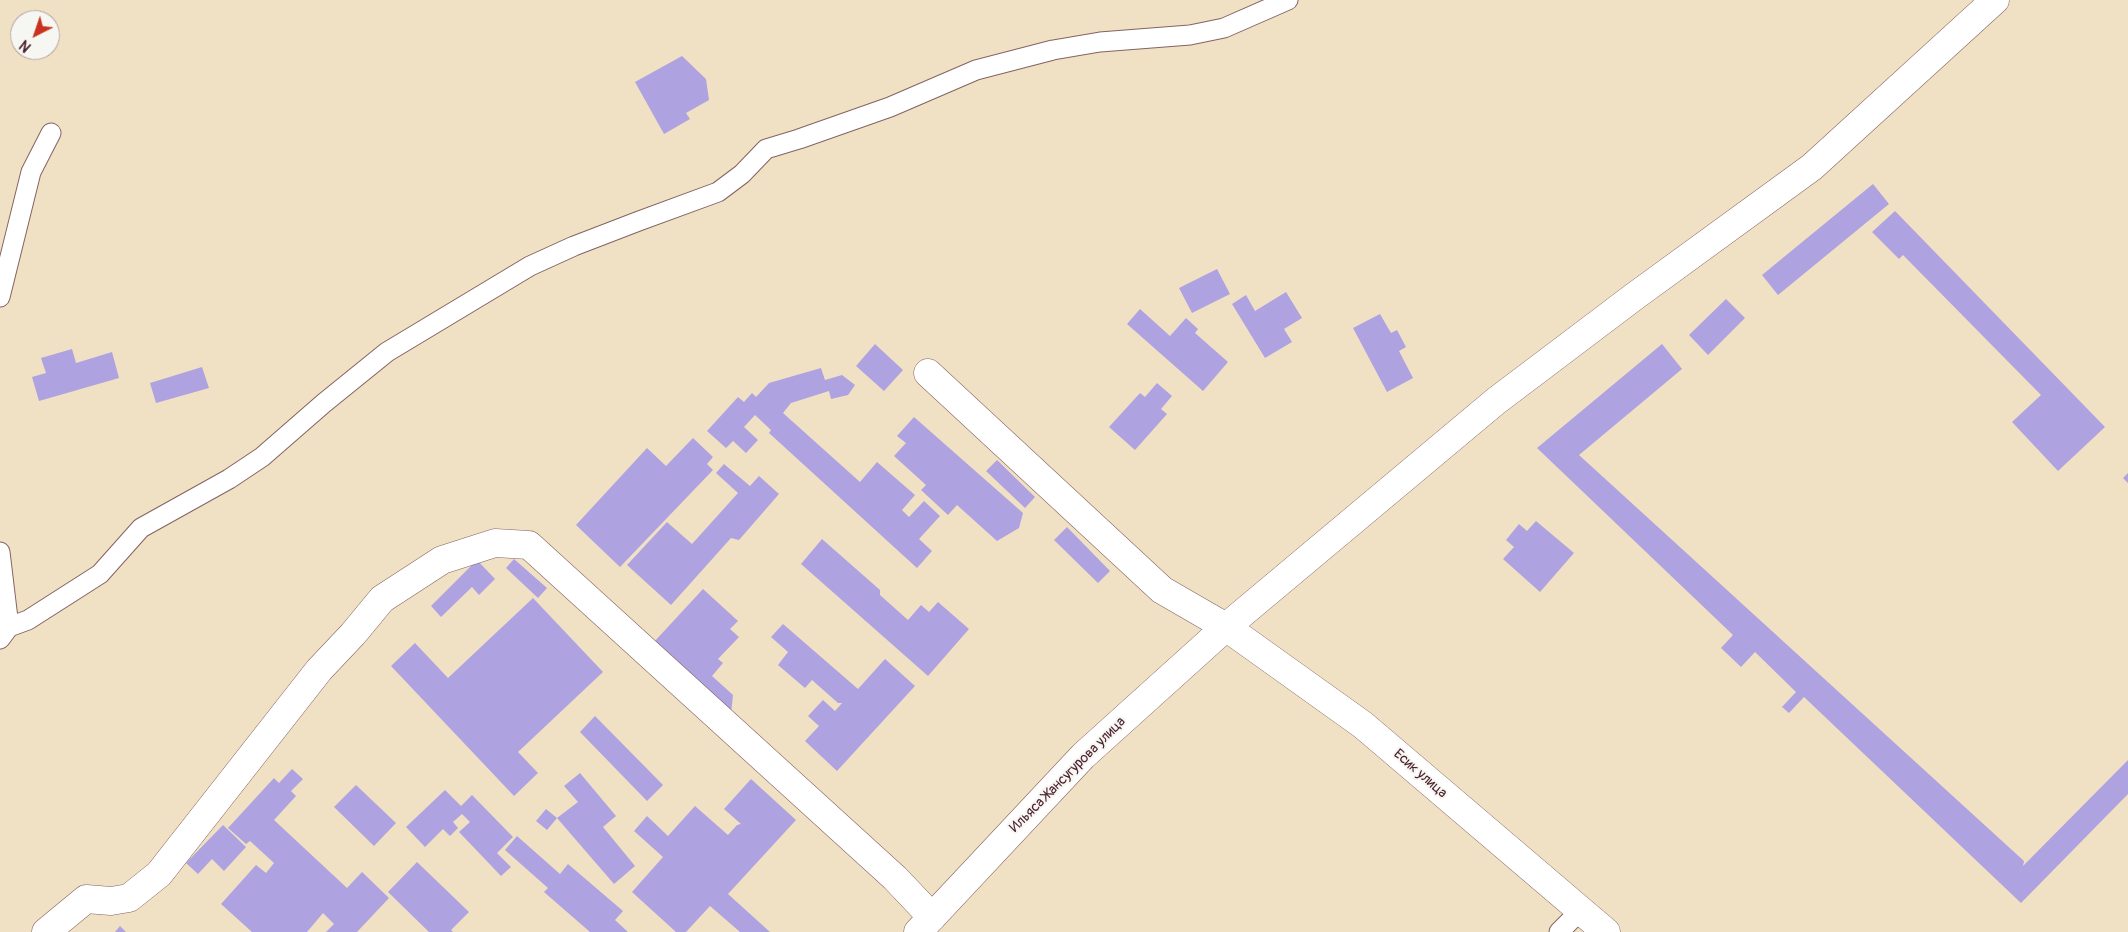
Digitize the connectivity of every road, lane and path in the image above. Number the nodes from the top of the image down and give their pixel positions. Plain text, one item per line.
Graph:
1 (1288, 0) edge
2 (1995, 0) edge
3 (51, 133) dead end
4 (0, 297) edge
5 (928, 374) dead end
6 (0, 552) edge
7 (1226, 627) junction
8 (5, 633) edge
9 (1580, 911) junction
10 (925, 925) edge
11 (46, 932) edge
12 (1559, 932) edge
13 (1606, 932) edge

1 - 8 lane
2 - 7 street, Ильяса Жансугурова улица
3 - 4 lane
5 - 7 street, Есик улица
6 - 8 lane
7 - 9 street, Есик улица
7 - 10 street, Ильяса Жансугурова улица
9 - 12 lane
9 - 13 street, Есик улица
10 - 11 street

